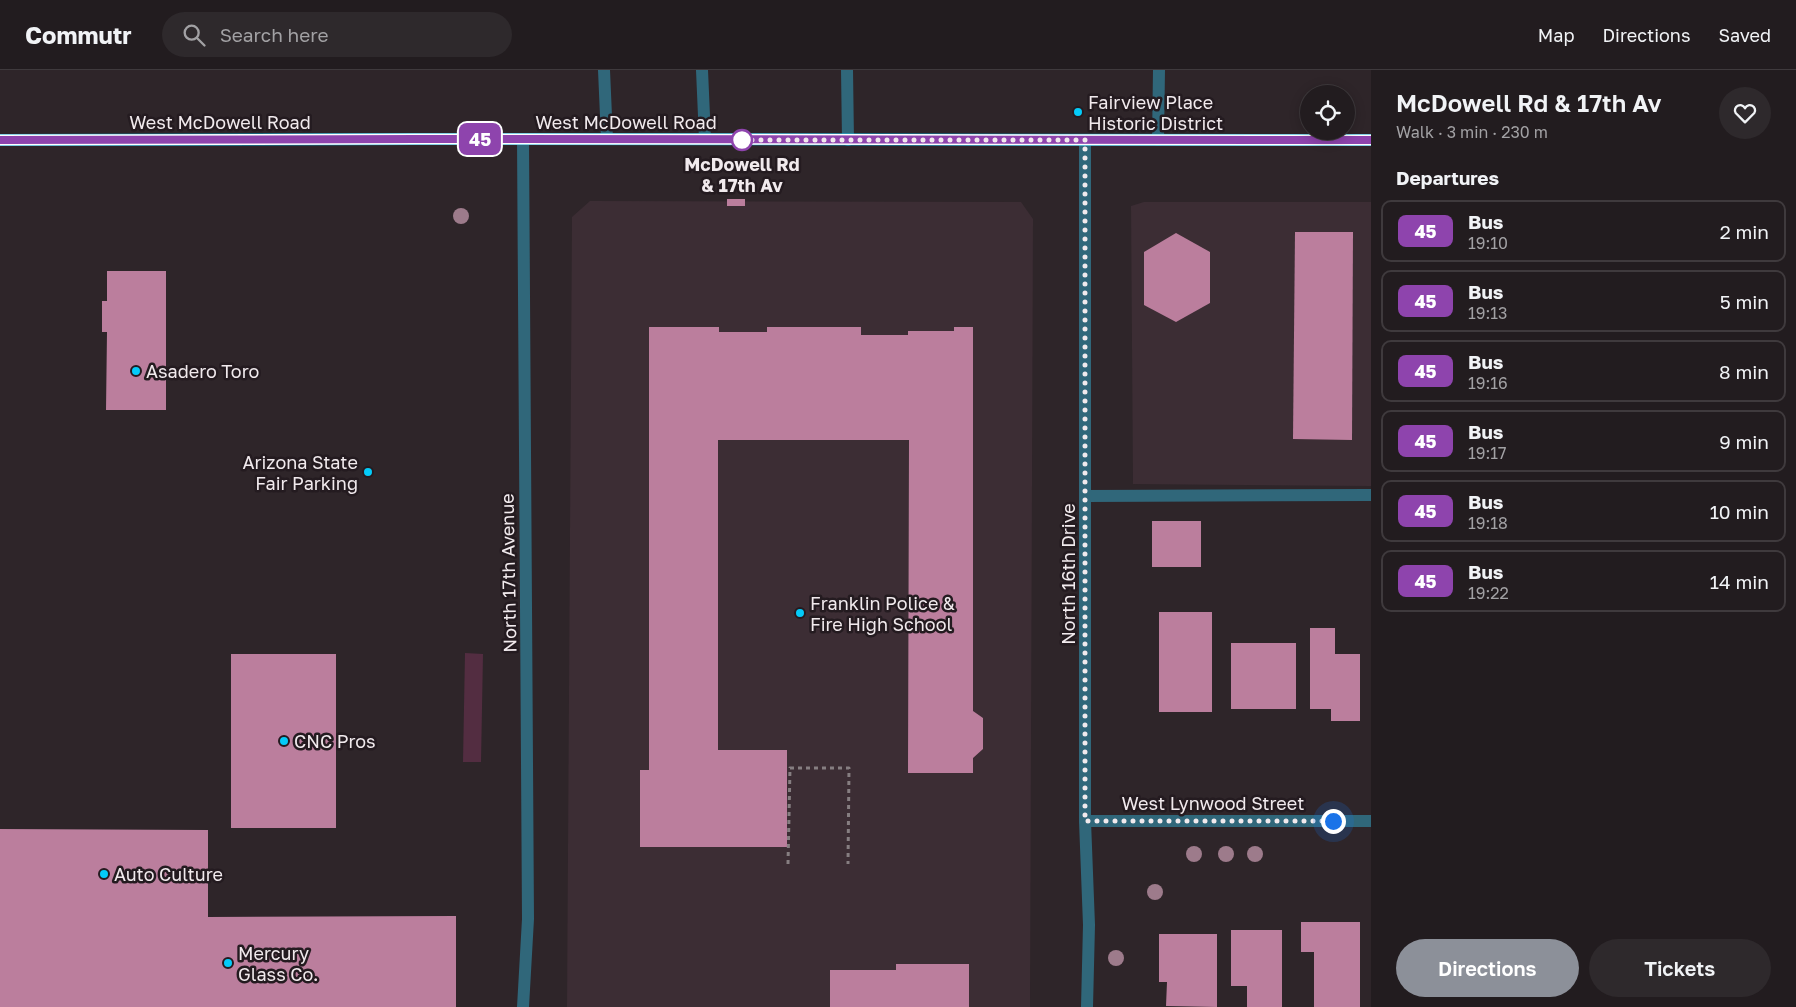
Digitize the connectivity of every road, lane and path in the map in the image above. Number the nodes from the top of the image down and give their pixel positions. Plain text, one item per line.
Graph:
1 (604, 70) edge
2 (702, 70) edge
3 (847, 70) edge
4 (1159, 70) edge
5 (523, 139) junction
6 (607, 139) junction
7 (705, 139) junction
8 (0, 140) edge
9 (848, 140) junction
10 (1085, 140) junction
11 (1158, 140) junction
12 (1371, 140) edge
13 (1371, 495) edge
14 (1085, 496) junction
15 (1085, 821) junction
16 (1371, 821) edge
17 (788, 864) dead end
18 (848, 864) dead end
19 (523, 1007) edge
20 (1087, 1007) edge

1 - 6 street
2 - 7 street
3 - 9 street
4 - 11 street
5 - 6 main road, West McDowell Road
5 - 8 main road, West McDowell Road
5 - 19 street, North 17th Avenue
6 - 7 main road, West McDowell Road
7 - 9 main road, West McDowell Road
9 - 10 main road, West McDowell Road
10 - 11 main road, West McDowell Road
10 - 14 street, North 16th Drive
11 - 12 main road, West McDowell Road
13 - 14 street
14 - 15 street, North 16th Drive
15 - 16 street, West Lynwood Street
15 - 20 street, North 16th Drive
17 - 18 path

